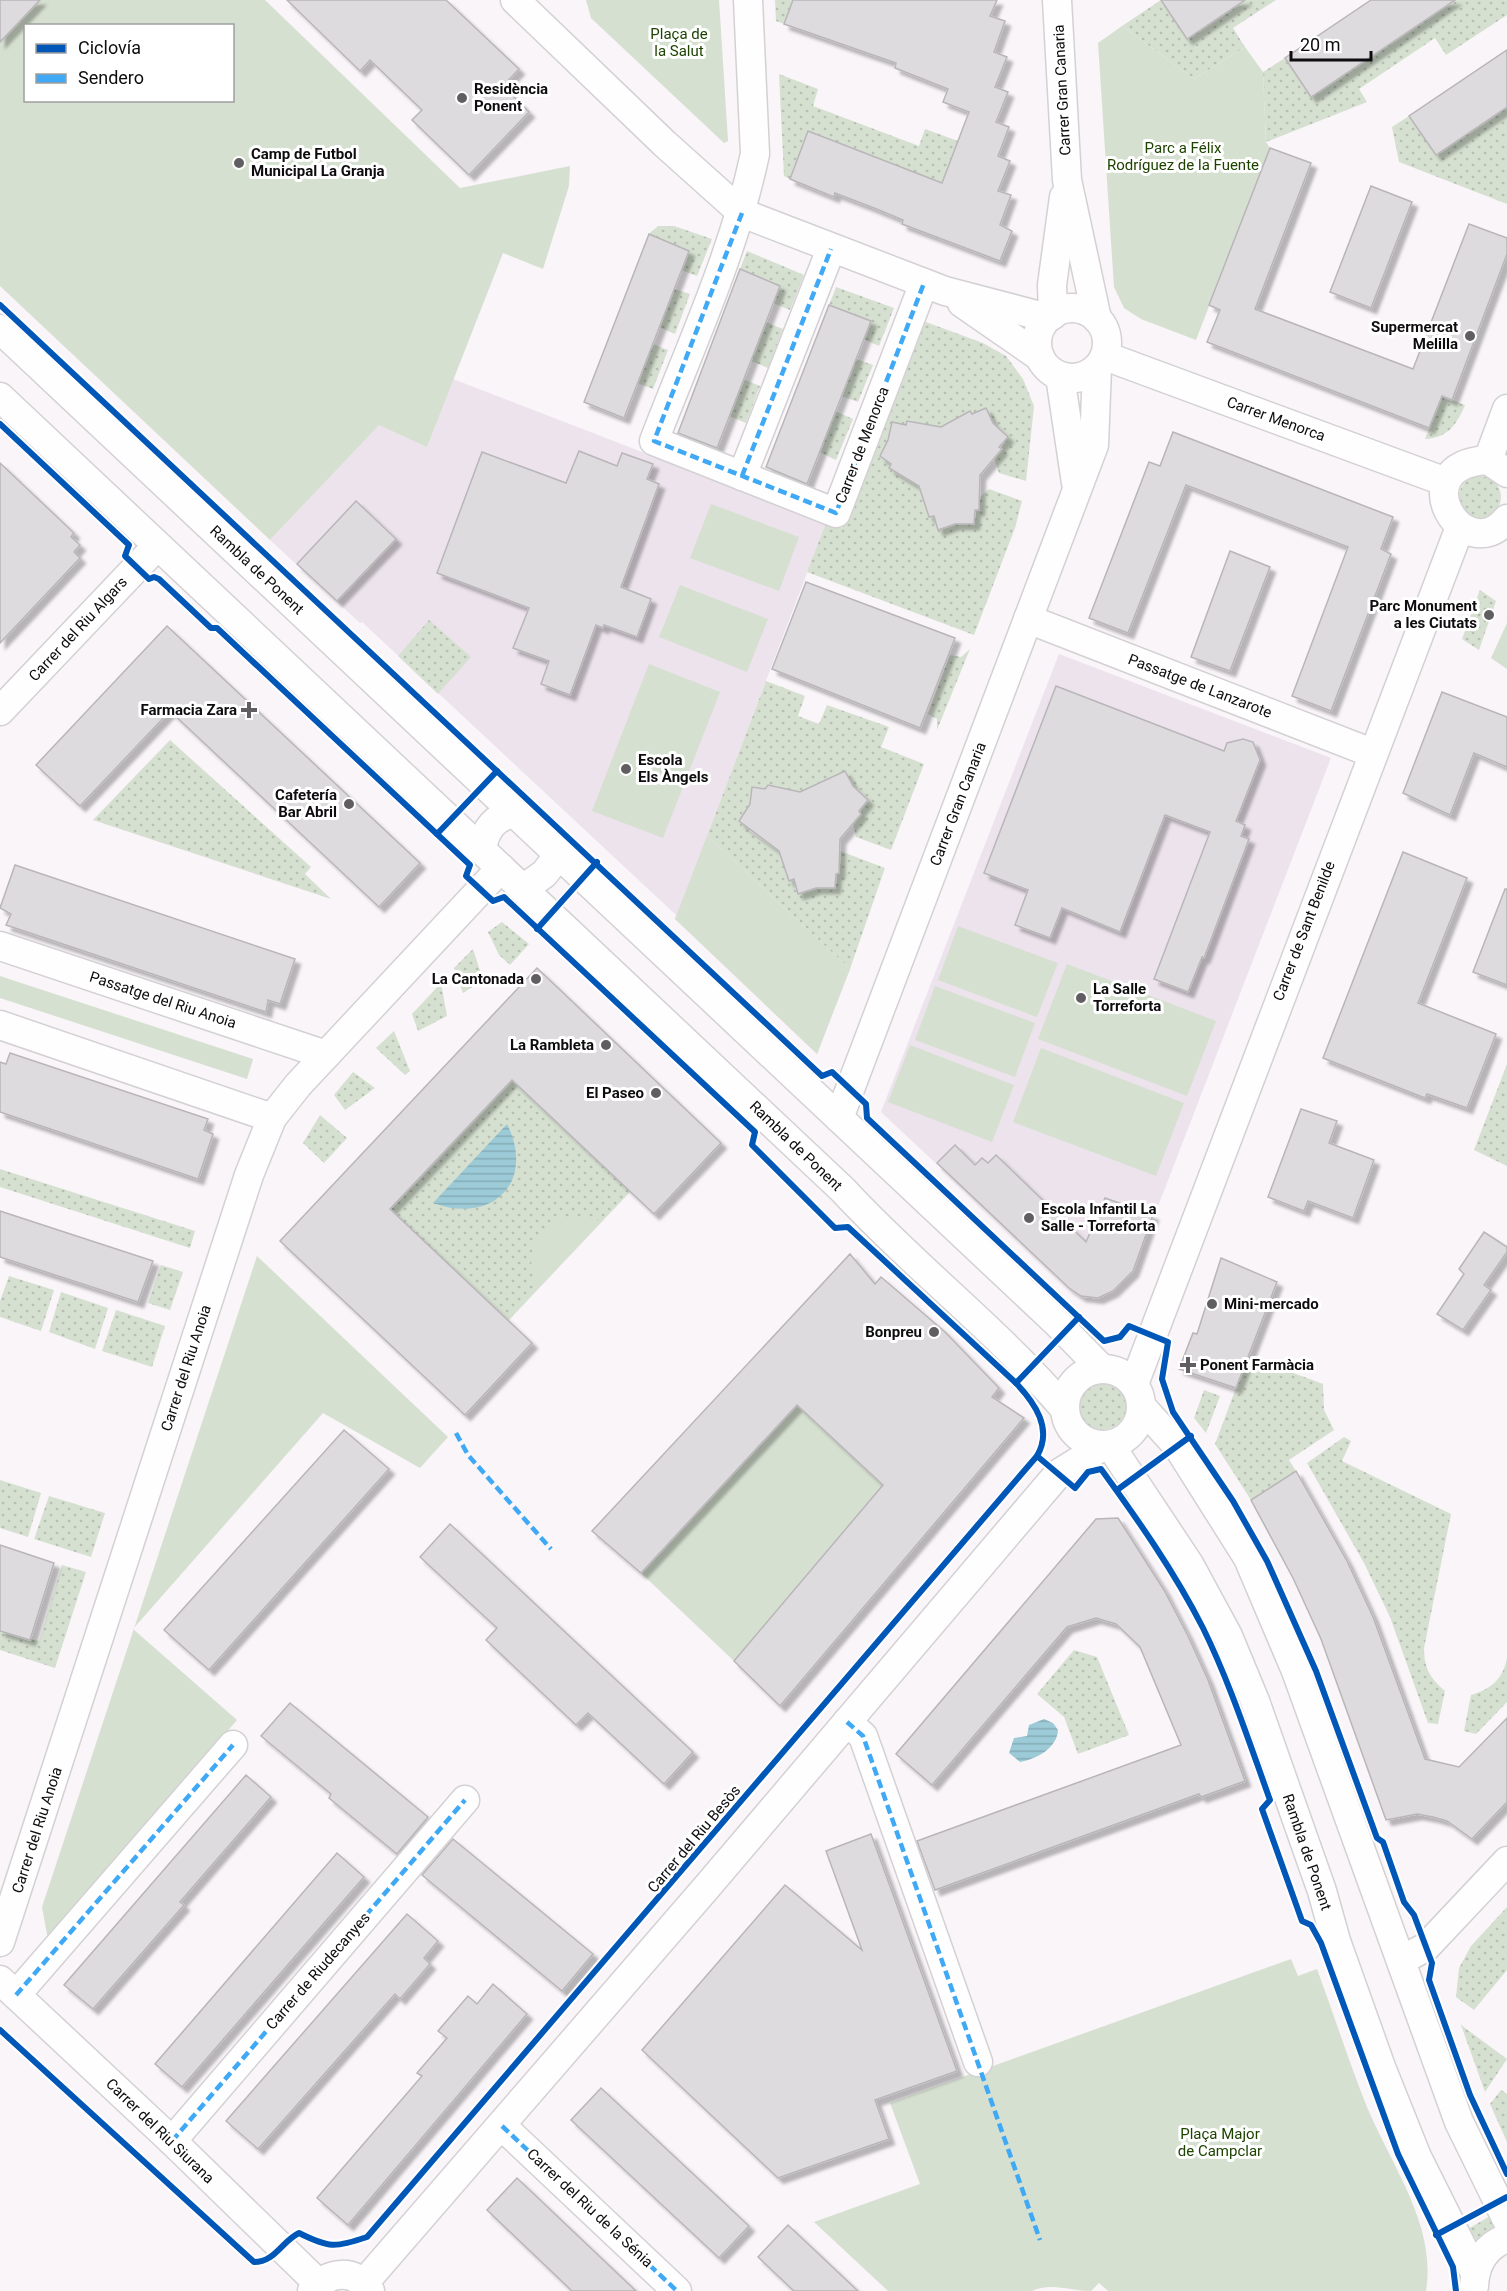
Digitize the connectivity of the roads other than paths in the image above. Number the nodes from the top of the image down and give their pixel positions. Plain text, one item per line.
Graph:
1 (515, 0) edge
2 (747, 0) edge
3 (1057, 0) edge
4 (1067, 180) junction
5 (742, 213) junction
6 (831, 249) junction
7 (935, 287) junction
8 (1051, 316) junction
9 (1097, 319) junction
10 (0, 329) edge
11 (1101, 362) junction
12 (1050, 366) junction
13 (0, 397) edge
14 (1507, 409) edge
15 (1498, 466) edge
16 (742, 476) junction
17 (1446, 482) junction
18 (1077, 490) junction
19 (1507, 519) edge
20 (1460, 527) junction
21 (157, 546) junction
22 (1028, 619) junction
23 (0, 711) edge
24 (1372, 753) junction
25 (514, 813) junction
26 (559, 855) junction
27 (491, 858) junction
28 (524, 888) junction
29 (0, 946) edge
30 (0, 1025) edge
31 (326, 1055) junction
32 (272, 1118) junction
33 (839, 1118) junction
34 (1124, 1383) junction
35 (1066, 1415) junction
36 (1106, 1445) junction
37 (1058, 1474) junction
38 (847, 1722) junction
39 (233, 1745) dead end
40 (465, 1800) dead end
41 (1507, 1861) edge
42 (0, 1942) edge
43 (1402, 1960) junction
44 (8, 1988) edge
45 (978, 2062) dead end
46 (502, 2126) junction
47 (172, 2141) junction
48 (1507, 2220) edge
49 (1507, 2238) edge
50 (1475, 2282) edge
51 (315, 2287) edge
52 (367, 2287) edge
53 (677, 2291) edge

1 - 5 street
2 - 5 street
3 - 4 street, Carrer Gran Canaria
4 - 8 street, Carrer Gran Canaria
4 - 9 street, Carrer Gran Canaria
5 - 6 street
5 - 16 street, Carrer de Menorca
6 - 7 street
6 - 16 street
7 - 8 street
7 - 12 street
7 - 16 street, Carrer de Menorca
8 - 9 street
8 - 12 street
9 - 11 street
10 - 25 street, Rambla de Ponent
11 - 12 street
11 - 17 street, Carrer Menorca
11 - 18 street, Carrer Gran Canaria
12 - 18 street, Carrer Gran Canaria
13 - 21 street, Rambla de Ponent
14 - 15 street
15 - 17 street
17 - 20 street
18 - 22 street, Carrer Gran Canaria
19 - 20 street
20 - 24 street, Carrer de Sant Benilde
21 - 23 street, Carrer del Riu Algars
21 - 27 street, Rambla de Ponent
22 - 24 street, Passatge de Lanzarote
22 - 33 street, Carrer Gran Canaria
24 - 34 street, Carrer de Sant Benilde
25 - 26 street, Rambla de Ponent
25 - 27 street
26 - 28 street
26 - 33 street, Rambla de Ponent
27 - 28 street, Rambla de Ponent
27 - 31 street, Carrer del Riu Anoia
28 - 35 street, Rambla de Ponent
29 - 31 street, Passatge del Riu Anoia
30 - 32 street
31 - 32 street, Carrer del Riu Anoia
32 - 42 street, Carrer del Riu Anoia
33 - 34 street, Rambla de Ponent
34 - 35 street
34 - 36 street
34 - 43 street, Rambla de Ponent
35 - 36 street
35 - 37 street
36 - 37 street
36 - 50 street, Rambla de Ponent
37 - 38 street
38 - 45 street
38 - 46 street
39 - 44 street
40 - 47 street, Carrer de Riudecanyes
41 - 43 street
43 - 48 street, Rambla de Ponent
44 - 47 street, Carrer del Riu Siurana
46 - 52 street
46 - 53 street, Carrer del Riu de la Sénia
47 - 51 street, Carrer del Riu Siurana
49 - 50 street
51 - 52 street

